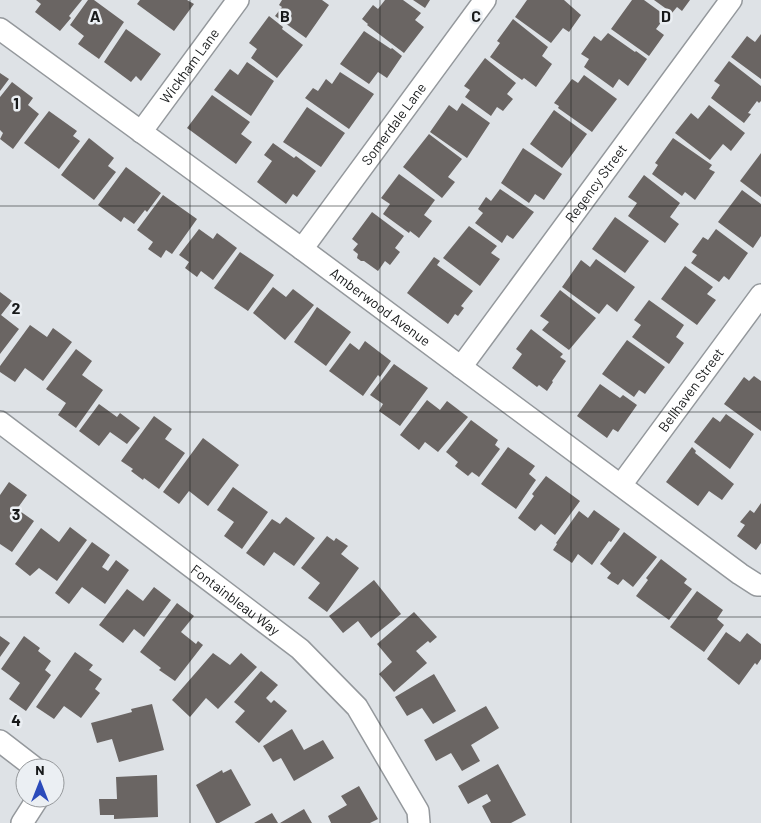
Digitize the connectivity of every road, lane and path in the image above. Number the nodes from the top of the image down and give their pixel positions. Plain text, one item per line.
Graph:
1 (238, 0) edge
2 (485, 0) edge
3 (731, 0) edge
4 (0, 30) edge
5 (141, 132) junction
6 (302, 249) junction
7 (761, 296) edge
8 (460, 367) junction
9 (0, 422) edge
10 (621, 485) junction
11 (761, 585) edge
12 (0, 741) edge
13 (22, 758) edge
14 (32, 808) edge
15 (22, 823) edge
16 (420, 823) edge

1 - 5 street, Wickham Lane
2 - 6 street, Somerdale Lane
3 - 8 street, Regency Street
4 - 5 street, Amberwood Avenue
5 - 6 street, Amberwood Avenue
6 - 8 street, Amberwood Avenue
7 - 10 street, Bellhaven Street
8 - 10 street, Amberwood Avenue
9 - 16 street, Fontainbleau Way
10 - 11 street, Amberwood Avenue
12 - 13 street
14 - 15 street

